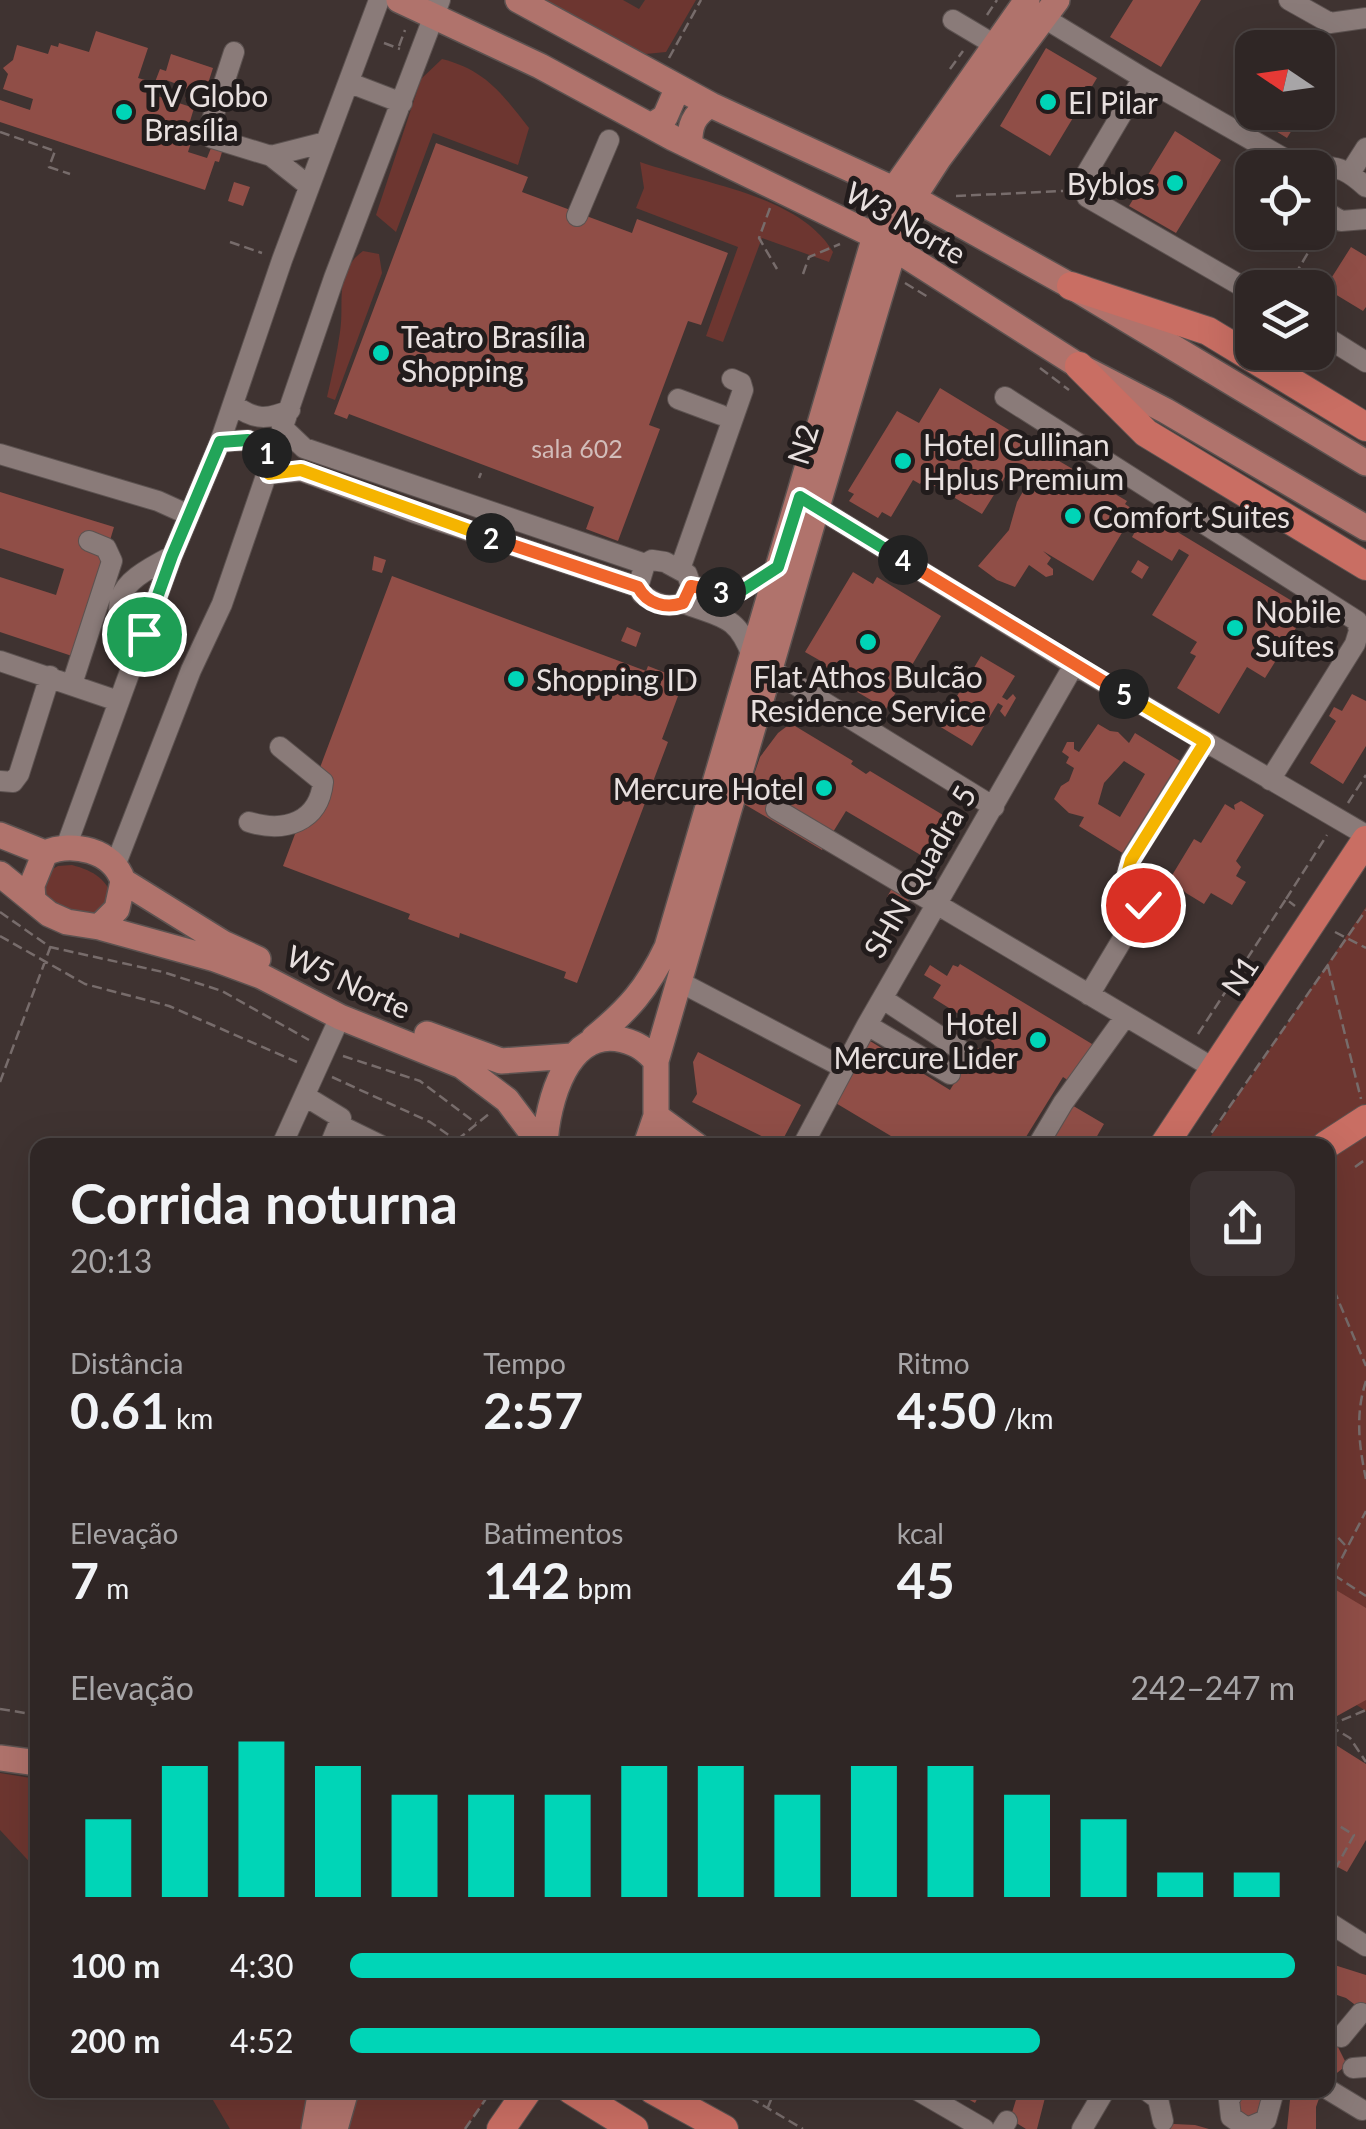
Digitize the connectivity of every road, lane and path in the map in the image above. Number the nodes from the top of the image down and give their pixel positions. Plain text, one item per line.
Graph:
1 (379, 0) edge
2 (398, 0) edge
3 (518, 0) edge
4 (702, 0) edge
5 (1289, 0) edge
6 (1033, 5) edge
7 (437, 9) edge
8 (1366, 18) edge
9 (953, 20) dead end
10 (364, 37) junction
11 (995, 45) junction
12 (234, 52) dead end
13 (419, 57) junction
14 (1002, 73) junction
15 (1143, 78) junction
16 (669, 82) junction
17 (350, 83) junction
18 (402, 102) junction
19 (710, 105) junction
20 (651, 126) junction
21 (0, 132) edge
22 (608, 140) dead end
23 (326, 142) junction
24 (690, 146) junction
25 (1366, 148) edge
26 (1269, 150) edge
27 (271, 156) junction
28 (1335, 168) edge
29 (70, 174) dead end
30 (1358, 180) edge
31 (309, 186) junction
32 (779, 189) junction
33 (1083, 190) junction
34 (904, 194) junction
35 (957, 196) dead end
36 (577, 216) dead end
37 (1335, 218) edge
38 (1366, 219) edge
39 (230, 242) dead end
40 (885, 242) junction
41 (282, 260) junction
42 (776, 269) dead end
43 (1235, 282) edge
44 (1071, 286) junction
45 (1335, 343) edge
46 (1366, 362) edge
47 (1080, 366) junction
48 (732, 379) dead end
49 (1005, 397) dead end
50 (678, 399) dead end
51 (234, 405) junction
52 (721, 415) dead end
53 (286, 419) junction
54 (1366, 426) edge
55 (220, 442) junction
56 (0, 454) edge
57 (1366, 462) edge
58 (271, 466) junction
59 (808, 502) junction
60 (189, 515) junction
61 (1366, 528) edge
62 (89, 541) dead end
63 (172, 556) junction
64 (645, 564) junction
65 (1366, 566) edge
66 (778, 567) junction
67 (685, 586) junction
68 (638, 587) junction
69 (0, 662) edge
70 (134, 662) junction
71 (761, 663) junction
72 (1074, 665) junction
73 (50, 676) junction
74 (74, 679) junction
75 (120, 695) junction
76 (1205, 742) junction
77 (280, 747) dead end
78 (1366, 775) edge
79 (1270, 780) junction
80 (0, 781) edge
81 (994, 807) junction
82 (776, 809) dead end
83 (1337, 819) junction
84 (249, 822) dead end
85 (0, 835) edge
86 (1366, 838) edge
87 (56, 850) junction
88 (0, 874) edge
89 (119, 874) junction
90 (33, 900) junction
91 (1286, 900) dead end
92 (938, 905) junction
93 (1366, 910) edge
94 (0, 912) edge
95 (1358, 922) junction
96 (100, 927) junction
97 (1366, 927) edge
98 (0, 936) edge
99 (50, 947) junction
100 (44, 962) junction
101 (1328, 966) junction
102 (678, 981) junction
103 (1089, 994) junction
104 (883, 998) junction
105 (340, 1017) junction
106 (1125, 1017) junction
107 (867, 1025) junction
108 (594, 1038) junction
109 (324, 1049) junction
110 (965, 1053) dead end
111 (572, 1056) junction
112 (656, 1060) junction
113 (844, 1068) junction
114 (314, 1069) junction
115 (1216, 1069) junction
116 (950, 1074) dead end
117 (0, 1082) edge
118 (305, 1096) junction
119 (507, 1100) junction
120 (656, 1116) junction
121 (1366, 1119) edge
122 (476, 1123) junction
123 (339, 1125) junction
124 (285, 1138) edge
125 (333, 1138) edge
126 (366, 1138) edge
127 (453, 1138) edge
128 (458, 1138) edge
129 (537, 1138) edge
130 (544, 1138) edge
131 (648, 1138) edge
132 (686, 1138) edge
133 (807, 1138) edge
134 (1042, 1138) edge
135 (1169, 1138) edge
136 (1209, 1138) edge
137 (1335, 1139) edge
138 (1366, 1159) edge
139 (1355, 1167) dead end
140 (1335, 1293) edge
141 (1366, 1366) edge
142 (1366, 1381) edge
143 (1358, 1429) junction
144 (1366, 1432) edge
145 (1366, 1479) edge
146 (1366, 1510) edge
147 (1335, 1535) edge
148 (1346, 1546) junction
149 (1335, 1573) edge
150 (1335, 1576) edge
151 (1366, 1596) edge
152 (0, 1709) edge
153 (1366, 1710) edge
154 (30, 1714) edge
155 (1335, 1723) edge
156 (1335, 1729) edge
157 (0, 1758) edge
158 (30, 1762) edge
159 (1366, 1762) edge
160 (1335, 1824) edge
161 (1335, 1869) edge
162 (1335, 1926) edge
163 (1335, 1937) edge
164 (1366, 1946) edge
165 (1366, 1955) edge
166 (1361, 2013) dead end
167 (1341, 2037) dead end
168 (1335, 2094) edge
169 (320, 2098) edge
170 (344, 2098) edge
171 (486, 2098) edge
172 (522, 2098) edge
173 (585, 2098) edge
174 (668, 2098) edge
175 (751, 2098) edge
176 (772, 2098) edge
177 (930, 2098) edge
178 (1100, 2098) edge
179 (1159, 2098) edge
180 (1230, 2098) edge
181 (1269, 2101) edge
182 (768, 2108) junction
183 (1362, 2110) dead end
184 (1163, 2121) dead end
185 (1236, 2122) edge
186 (314, 2129) edge
187 (335, 2129) edge
188 (465, 2129) edge
189 (501, 2129) edge
190 (634, 2129) edge
191 (724, 2129) edge
192 (802, 2129) edge
193 (984, 2129) edge
194 (1082, 2129) edge

1 - 10 street
2 - 7 main road, W3 Norte
3 - 16 main road, W3 Norte
4 - 16 path
5 - 8 street
6 - 11 main road, N2
6 - 14 main road, N2
6 - 15 street
7 - 13 street
7 - 20 main road, W3 Norte
9 - 11 street
10 - 13 path
10 - 17 street
11 - 14 main road
11 - 34 main road, N2
12 - 27 street
13 - 18 street
14 - 34 main road, N2
15 - 26 street
15 - 33 street
16 - 19 main road, W3 Norte
16 - 20 main road
17 - 18 street
17 - 23 street
18 - 53 street
19 - 24 main road
19 - 34 main road, W3 Norte
20 - 24 main road, W3 Norte
21 - 29 path
22 - 36 street
23 - 27 street
23 - 31 street
24 - 32 main road, W3 Norte
25 - 30 street
27 - 31 street
28 - 30 street
31 - 41 street
32 - 40 main road, W3 Norte
32 - 42 path
33 - 35 path
33 - 43 street
34 - 40 main road, N2
34 - 44 main road, W3 Norte
37 - 38 street
39 - 41 path
40 - 47 main road, W3 Norte
40 - 59 main road, N2
41 - 51 street
44 - 54 highway
44 - 57 main road, W3 Norte
45 - 46 street
47 - 61 main road, W3 Norte
47 - 65 highway
48 - 67 street
49 - 79 street
50 - 52 street
51 - 53 street
51 - 55 street
53 - 58 street
53 - 64 street
55 - 58 street
55 - 60 street
56 - 60 street
58 - 68 street
58 - 89 street
59 - 66 main road, N2
59 - 71 main road, N2
59 - 72 street
60 - 63 street
62 - 74 street
63 - 70 street
63 - 70 street
64 - 67 street
64 - 68 street
66 - 67 street
66 - 71 main road, N2
67 - 68 street
67 - 71 street
69 - 73 street
70 - 75 street
71 - 81 street
71 - 102 main road, N2
71 - 108 main road, N2
72 - 76 street
72 - 81 street, SHN Quadra 5
73 - 74 street
73 - 80 street
74 - 75 street
75 - 87 street
76 - 79 street
76 - 103 street
77 - 84 street
78 - 83 path
79 - 83 street
81 - 92 street, SHN Quadra 5
82 - 92 street
83 - 86 street
83 - 91 path
85 - 87 main road
86 - 115 highway, N1
87 - 89 main road
87 - 90 main road
88 - 90 main road
89 - 96 main road
89 - 111 main road, W5 Norte
90 - 96 main road
92 - 103 street
92 - 104 street, SHN Quadra 5
93 - 95 path
94 - 99 path
95 - 97 path
95 - 101 path
96 - 105 main road, W5 Norte
98 - 100 path
99 - 100 path
99 - 109 path
100 - 114 path
100 - 117 path
101 - 121 path
101 - 136 path
102 - 112 main road, N2
102 - 113 street
103 - 106 street
104 - 107 street, SHN Quadra 5
104 - 110 street
105 - 109 street
105 - 119 main road, W5 Norte
106 - 115 street
106 - 134 street
107 - 113 street, SHN Quadra 5
107 - 116 street
108 - 111 main road, N2
108 - 112 main road
109 - 114 street
109 - 122 path
111 - 130 main road
112 - 120 main road, N2
113 - 133 street, SHN Quadra 5
114 - 118 street
114 - 127 path
115 - 135 highway, N1
118 - 123 street
118 - 124 street
119 - 122 path
119 - 129 main road, W5 Norte
120 - 131 main road, N2
120 - 132 main road
121 - 137 highway
122 - 128 path
123 - 125 street
123 - 126 street
138 - 139 path
140 - 141 path
142 - 143 path
143 - 144 path
143 - 145 path
146 - 148 path
147 - 148 path
148 - 149 path
150 - 151 path
152 - 154 path
153 - 155 path
156 - 159 path
157 - 158 main road
160 - 161 path
162 - 164 street
163 - 165 street
166 - 167 street
168 - 183 street
169 - 186 main road
170 - 187 main road
171 - 188 path
172 - 189 highway
173 - 190 highway
174 - 191 highway
175 - 182 path
176 - 182 path
177 - 193 street
178 - 194 street
179 - 184 street
180 - 185 street
181 - 185 street
182 - 192 path

